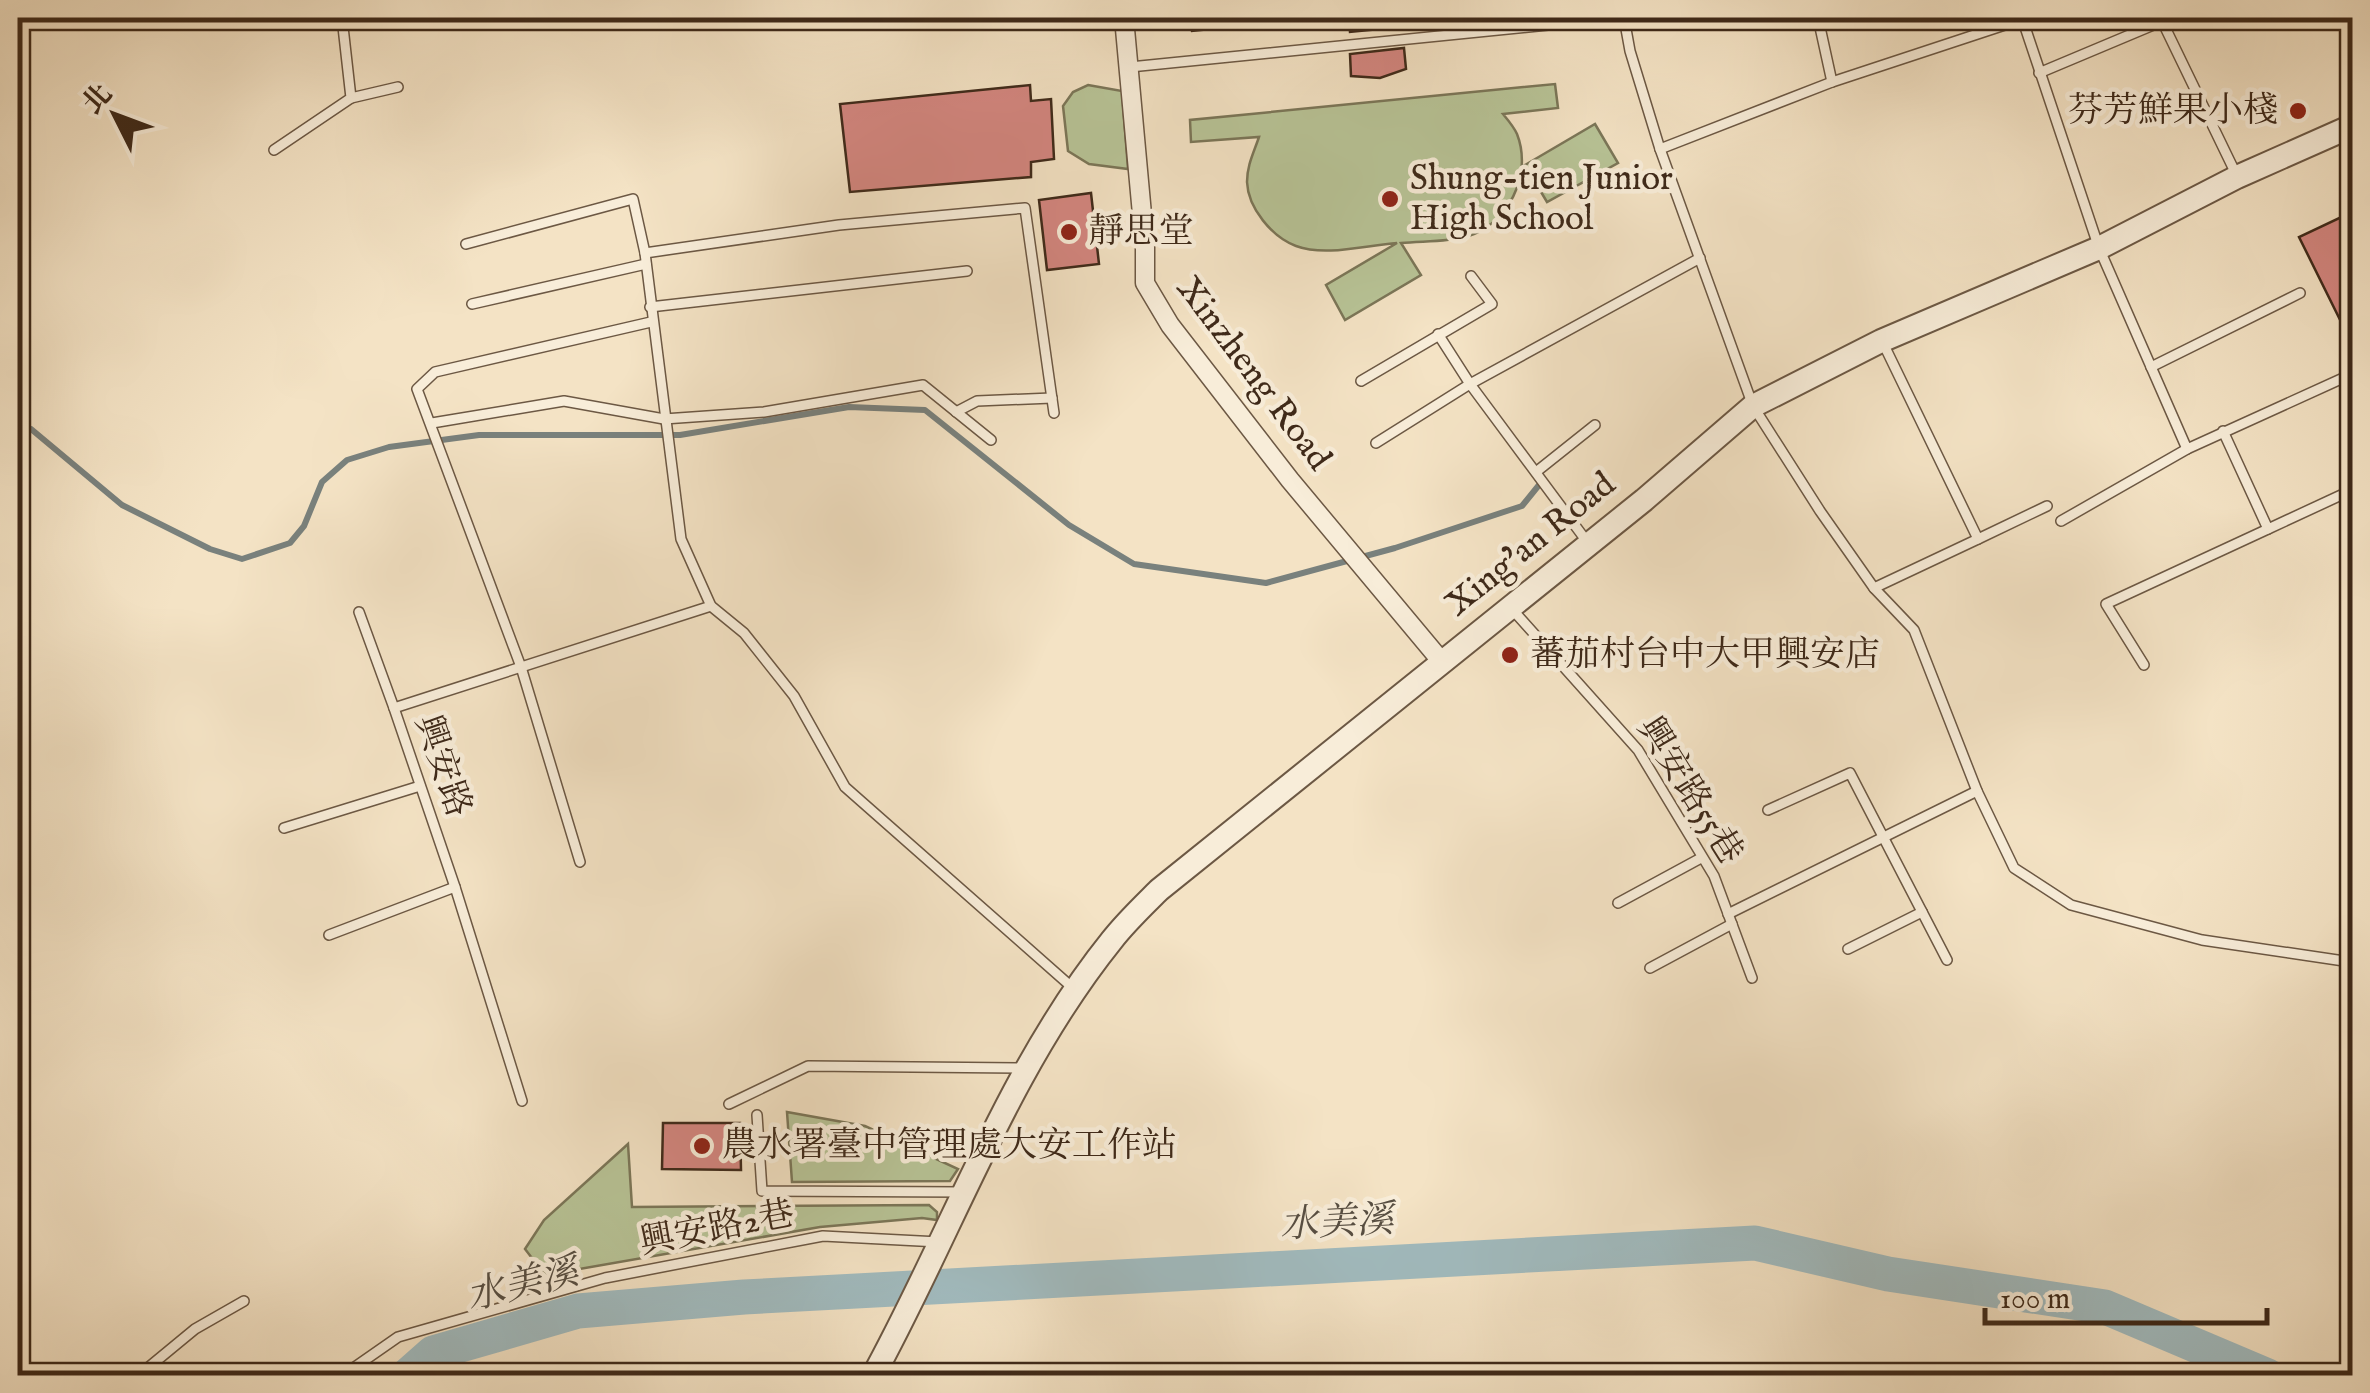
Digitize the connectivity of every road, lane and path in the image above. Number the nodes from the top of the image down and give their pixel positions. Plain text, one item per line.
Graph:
1 (342, 18) edge
2 (1124, 18) edge
3 (1617, 18) edge
4 (1624, 18) edge
5 (1818, 18) edge
6 (2022, 18) edge
7 (2166, 19) edge
8 (1130, 66) junction
9 (2040, 73) junction
10 (1832, 82) junction
11 (398, 87) dead end
12 (351, 98) junction
13 (2352, 126) edge
14 (1660, 149) junction
15 (274, 150) dead end
16 (2237, 177) junction
17 (466, 244) dead end
18 (2100, 248) junction
19 (645, 258) junction
20 (1700, 258) junction
21 (967, 271) dead end
22 (1471, 276) dead end
23 (2300, 292) dead end
24 (472, 304) dead end
25 (650, 308) junction
26 (652, 322) junction
27 (1438, 334) junction
28 (1882, 341) junction
29 (2151, 366) junction
30 (2352, 374) edge
31 (1361, 380) dead end
32 (1470, 384) junction
33 (1052, 398) junction
34 (1753, 406) junction
35 (956, 412) junction
36 (1054, 413) dead end
37 (664, 418) junction
38 (432, 423) junction
39 (1596, 425) dead end
40 (2223, 431) junction
41 (991, 440) dead end
42 (1376, 443) dead end
43 (2188, 449) junction
44 (1536, 472) junction
45 (2352, 490) edge
46 (2047, 506) dead end
47 (2061, 520) dead end
48 (2268, 529) junction
49 (1978, 539) junction
50 (1588, 543) junction
51 (1874, 588) junction
52 (711, 606) junction
53 (1510, 606) junction
54 (359, 612) dead end
55 (1442, 662) junction
56 (2144, 665) dead end
57 (521, 667) junction
58 (394, 708) junction
59 (420, 786) junction
60 (1977, 790) junction
61 (1768, 810) dead end
62 (284, 828) dead end
63 (1882, 839) junction
64 (1701, 858) junction
65 (580, 862) dead end
66 (455, 887) junction
67 (1618, 903) dead end
68 (1922, 912) junction
69 (1730, 919) junction
70 (329, 934) dead end
71 (1848, 949) dead end
72 (2352, 958) edge
73 (1947, 960) dead end
74 (1650, 968) dead end
75 (1752, 978) dead end
76 (1075, 990) junction
77 (1028, 1068) junction
78 (522, 1101) dead end
79 (729, 1104) dead end
80 (758, 1115) dead end
81 (966, 1192) junction
82 (942, 1242) junction
83 (244, 1301) dead end
84 (138, 1376) edge
85 (342, 1376) edge
86 (873, 1376) edge

1 - 12 lane
2 - 8 street, Xinzheng Road
3 - 8 lane
4 - 14 lane
5 - 10 lane
6 - 9 lane
6 - 10 lane
7 - 9 lane
7 - 16 lane
8 - 55 street, Xinzheng Road
9 - 18 lane
10 - 14 lane
11 - 12 lane
12 - 15 lane
13 - 16 street, Xing’an Road
14 - 20 lane
16 - 18 street, Xing’an Road
17 - 19 lane
18 - 28 street, Xing’an Road
18 - 29 lane
19 - 24 lane
19 - 25 lane
19 - 33 lane
20 - 32 lane
20 - 34 lane
21 - 25 lane
22 - 27 lane
23 - 29 lane
25 - 26 lane
26 - 37 lane
26 - 38 lane
27 - 31 lane
27 - 32 lane
28 - 34 street, Xing’an Road
28 - 49 lane
29 - 43 lane
30 - 40 lane
32 - 42 lane
32 - 44 lane
33 - 35 lane
33 - 36 lane
34 - 50 street, Xing’an Road
34 - 51 lane
35 - 37 lane
35 - 41 lane
37 - 38 lane
37 - 52 lane
38 - 57 lane
39 - 44 lane
40 - 43 lane
40 - 48 lane
43 - 47 lane
44 - 50 lane
45 - 48 lane
46 - 49 lane
48 - 56 lane
49 - 51 lane
50 - 53 street, Xing’an Road
51 - 60 lane
52 - 57 lane, 興安路
52 - 76 lane
53 - 55 street, Xing’an Road
53 - 64 lane, 興安路55巷
54 - 58 lane
55 - 76 street, Xing’an Road
57 - 58 lane, 興安路
57 - 65 lane
58 - 59 lane, 興安路
59 - 62 lane
59 - 66 lane, 興安路
60 - 63 lane
60 - 72 lane
61 - 63 lane
63 - 68 lane
63 - 69 lane
64 - 67 lane
64 - 69 lane, 興安路55巷
66 - 70 lane
66 - 78 lane, 興安路
68 - 71 lane
68 - 73 lane
69 - 74 lane
69 - 75 lane, 興安路55巷
76 - 77 street, Xing’an Road
77 - 79 lane
77 - 81 street, Xing’an Road
80 - 81 lane
81 - 82 street, Xing’an Road
82 - 85 lane, 興安路2巷
82 - 86 street, Xing’an Road
83 - 84 lane

